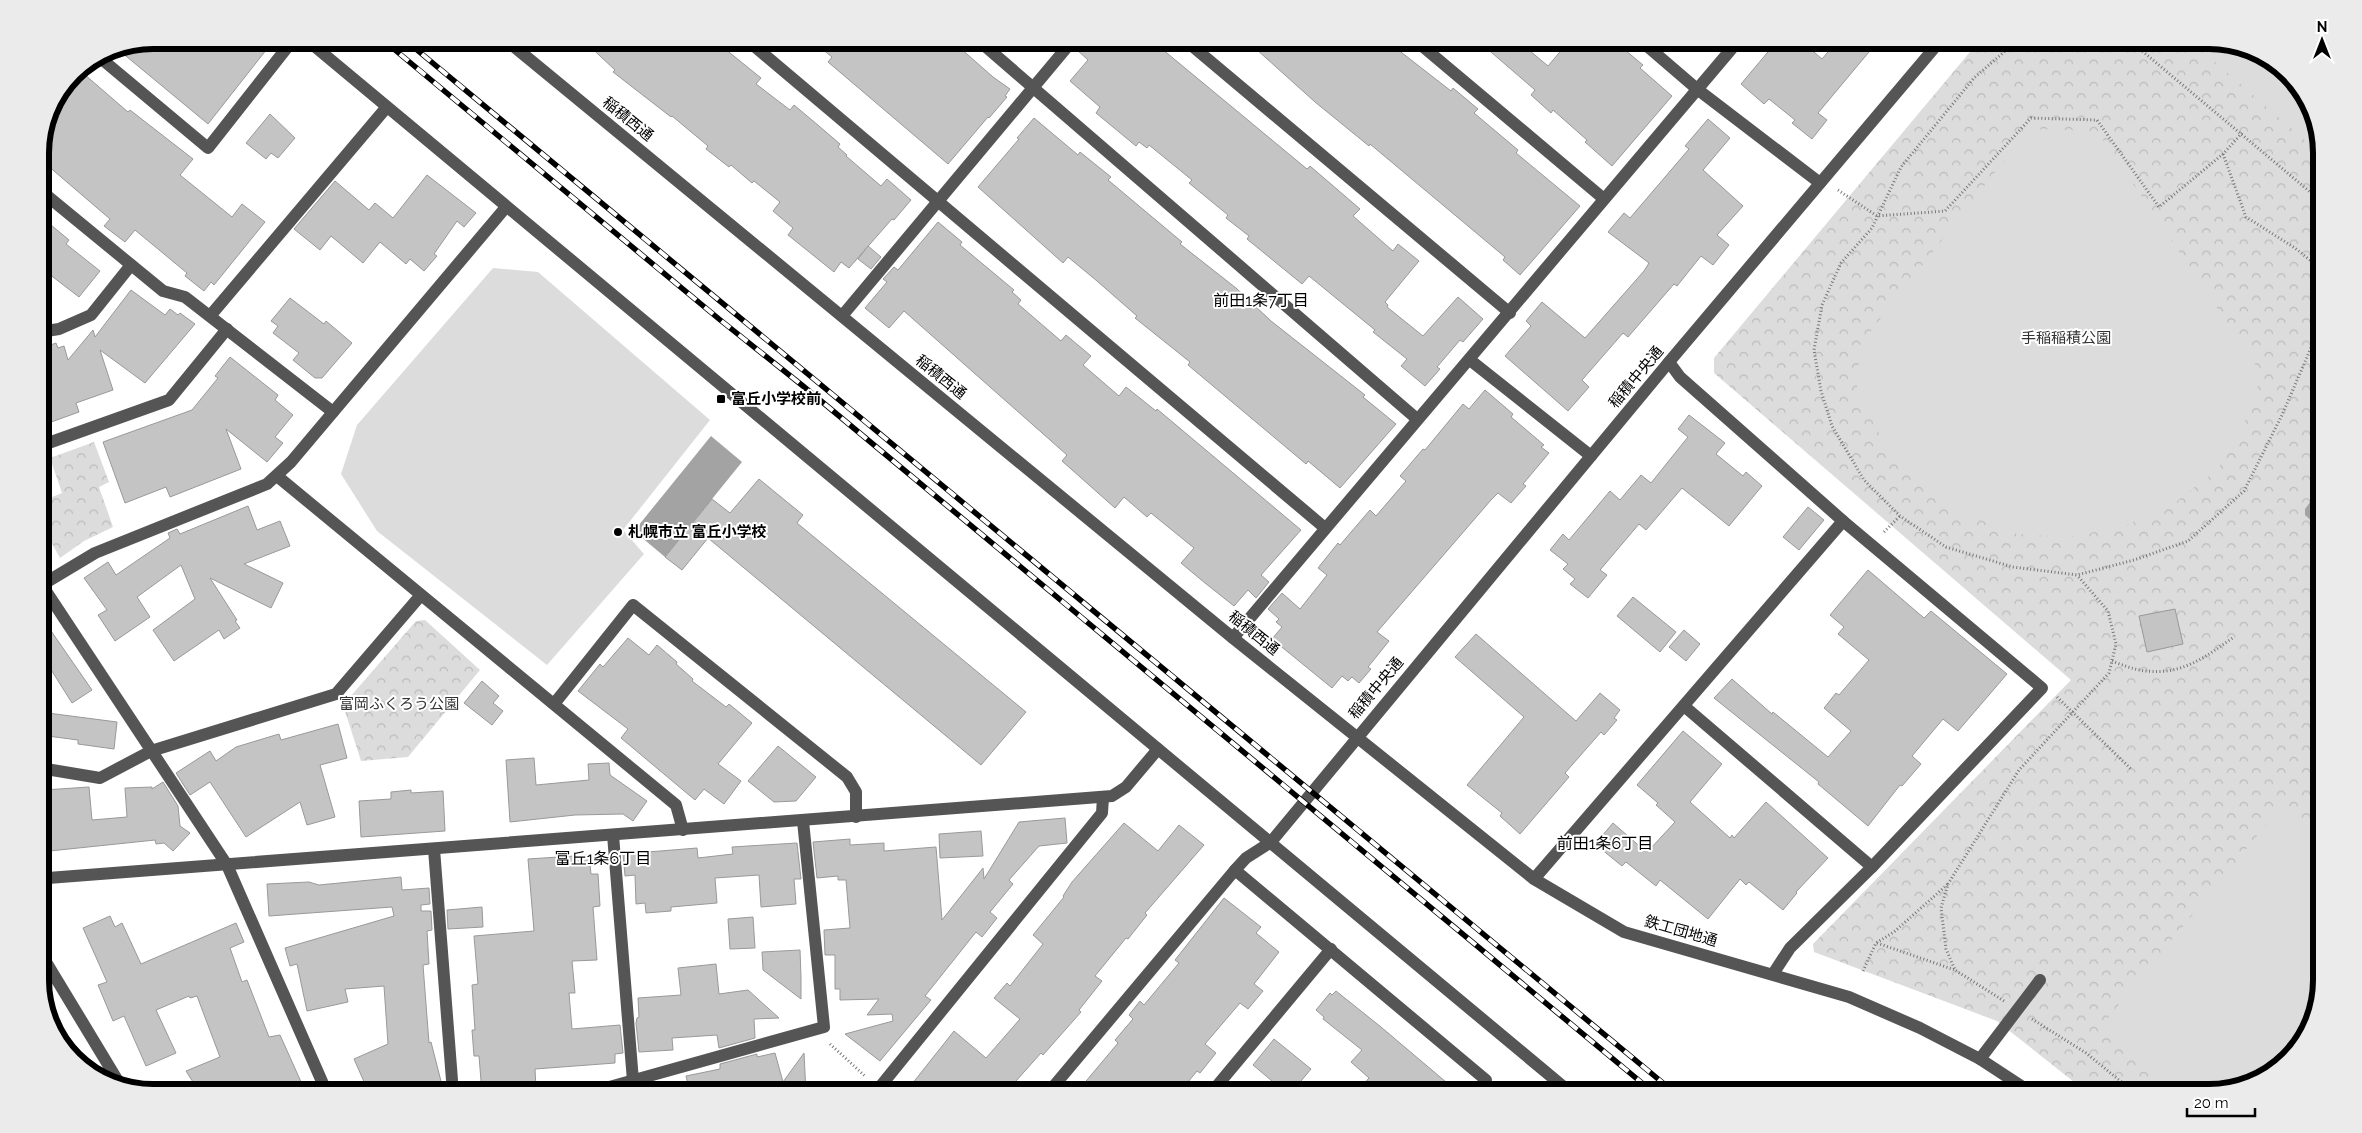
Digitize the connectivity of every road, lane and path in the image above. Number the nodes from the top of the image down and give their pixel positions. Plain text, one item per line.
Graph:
1 (286, 49) edge
2 (317, 49) edge
3 (345, 49) edge
4 (517, 49) edge
5 (758, 49) edge
6 (989, 49) edge
7 (1066, 49) edge
8 (1196, 49) edge
9 (1426, 49) edge
10 (1650, 49) edge
11 (1731, 49) edge
12 (1933, 49) edge
13 (2008, 49) edge
14 (2140, 49) edge
15 (342, 53) dead end
16 (104, 61) edge
17 (1034, 87) junction
18 (1696, 89) junction
19 (386, 108) junction
20 (2242, 133) junction
21 (2223, 154) junction
22 (1820, 183) junction
23 (1838, 190) dead end
24 (2313, 194) edge
25 (49, 197) edge
26 (1604, 199) junction
27 (940, 202) junction
28 (506, 207) junction
29 (1877, 216) junction
30 (2313, 263) edge
31 (131, 265) junction
32 (1510, 313) junction
33 (210, 316) junction
34 (842, 316) junction
35 (227, 329) junction
36 (49, 331) edge
37 (2313, 343) edge
38 (1470, 360) junction
39 (1669, 362) junction
40 (333, 412) junction
41 (1417, 419) junction
42 (49, 443) edge
43 (1591, 456) junction
44 (277, 476) junction
45 (1900, 516) junction
46 (1843, 521) junction
47 (1325, 528) junction
48 (1882, 535) dead end
49 (2077, 575) junction
50 (49, 580) edge
51 (422, 595) junction
52 (49, 597) edge
53 (2234, 636) dead end
54 (1233, 638) junction
55 (2112, 661) junction
56 (2053, 693) dead end
57 (554, 704) junction
58 (1684, 706) junction
59 (2074, 712) junction
60 (1357, 736) junction
61 (1158, 749) junction
62 (152, 751) junction
63 (2131, 769) dead end
64 (49, 770) edge
65 (1103, 797) junction
66 (856, 817) junction
67 (803, 821) junction
68 (683, 830) junction
69 (613, 836) junction
70 (1270, 842) junction
71 (434, 849) junction
72 (227, 865) junction
73 (1872, 868) junction
74 (1235, 870) junction
75 (49, 878) edge
76 (1534, 880) junction
77 (1948, 884) junction
78 (1876, 943) junction
79 (1331, 949) junction
80 (49, 967) edge
81 (1955, 970) junction
82 (1863, 971) dead end
83 (1773, 974) junction
84 (2040, 980) dead end
85 (2017, 1009) junction
86 (815, 1030) junction
87 (1980, 1059) junction
88 (114, 1077) edge
89 (1486, 1080) dead end
90 (323, 1084) edge
91 (452, 1084) edge
92 (633, 1084) edge
93 (643, 1084) edge
94 (870, 1084) edge
95 (883, 1084) edge
96 (1056, 1084) edge
97 (1218, 1084) edge
98 (1560, 1084) edge
99 (2018, 1084) edge
100 (2124, 1084) edge

1 - 16 street
2 - 19 street
3 - 15 path
4 - 34 street, 稲積西通
5 - 27 street
6 - 17 street
7 - 17 street
8 - 32 street
9 - 26 street
10 - 18 street
11 - 18 street
12 - 22 street, 稲積中央通
13 - 29 path
14 - 20 path
17 - 27 street
17 - 41 street
18 - 22 street
18 - 26 street
19 - 28 street
19 - 33 street
20 - 21 path
20 - 24 path
21 - 29 path
21 - 30 path
22 - 39 street, 稲積中央通
23 - 29 path
25 - 31 street
26 - 32 street
27 - 34 street
27 - 47 street
28 - 40 street
28 - 61 street
29 - 45 path
31 - 33 street
31 - 36 street
32 - 38 street
33 - 35 street
34 - 54 street, 稲積西通
35 - 40 street
35 - 42 street
37 - 49 path
38 - 41 street
38 - 43 street
39 - 43 street, 稲積中央通
39 - 46 street
40 - 44 street
41 - 47 street
43 - 60 street, 稲積中央通
44 - 50 street
44 - 51 street
45 - 48 path
45 - 49 path
46 - 58 street
46 - 73 street
47 - 54 street
49 - 55 path
51 - 57 street
51 - 62 street
52 - 62 street
53 - 55 path
54 - 60 street, 稲積西通
55 - 59 path
56 - 59 path
57 - 66 street
57 - 68 street
58 - 73 street
58 - 76 street
59 - 63 path
59 - 77 path
60 - 70 street, 稲積中央通
60 - 76 street, 鉄工団地通
61 - 65 street
61 - 70 street
62 - 64 street
62 - 72 street
65 - 66 street
65 - 95 street
66 - 67 street
67 - 68 street
67 - 86 street
68 - 69 street
69 - 71 street
69 - 92 street
70 - 74 street, 稲積中央通
70 - 98 street
71 - 72 street
71 - 91 street
72 - 75 street
72 - 90 street
73 - 83 street
74 - 79 street
74 - 96 street, 稲積中央通
76 - 83 street, 鉄工団地通
77 - 78 path
77 - 81 path
78 - 81 path
78 - 82 path
79 - 89 street
79 - 97 street
80 - 88 street
81 - 85 path
83 - 87 street, 鉄工団地通
84 - 85 street
85 - 87 street
85 - 100 path
86 - 93 street
86 - 94 path
87 - 99 street, 鉄工団地通

